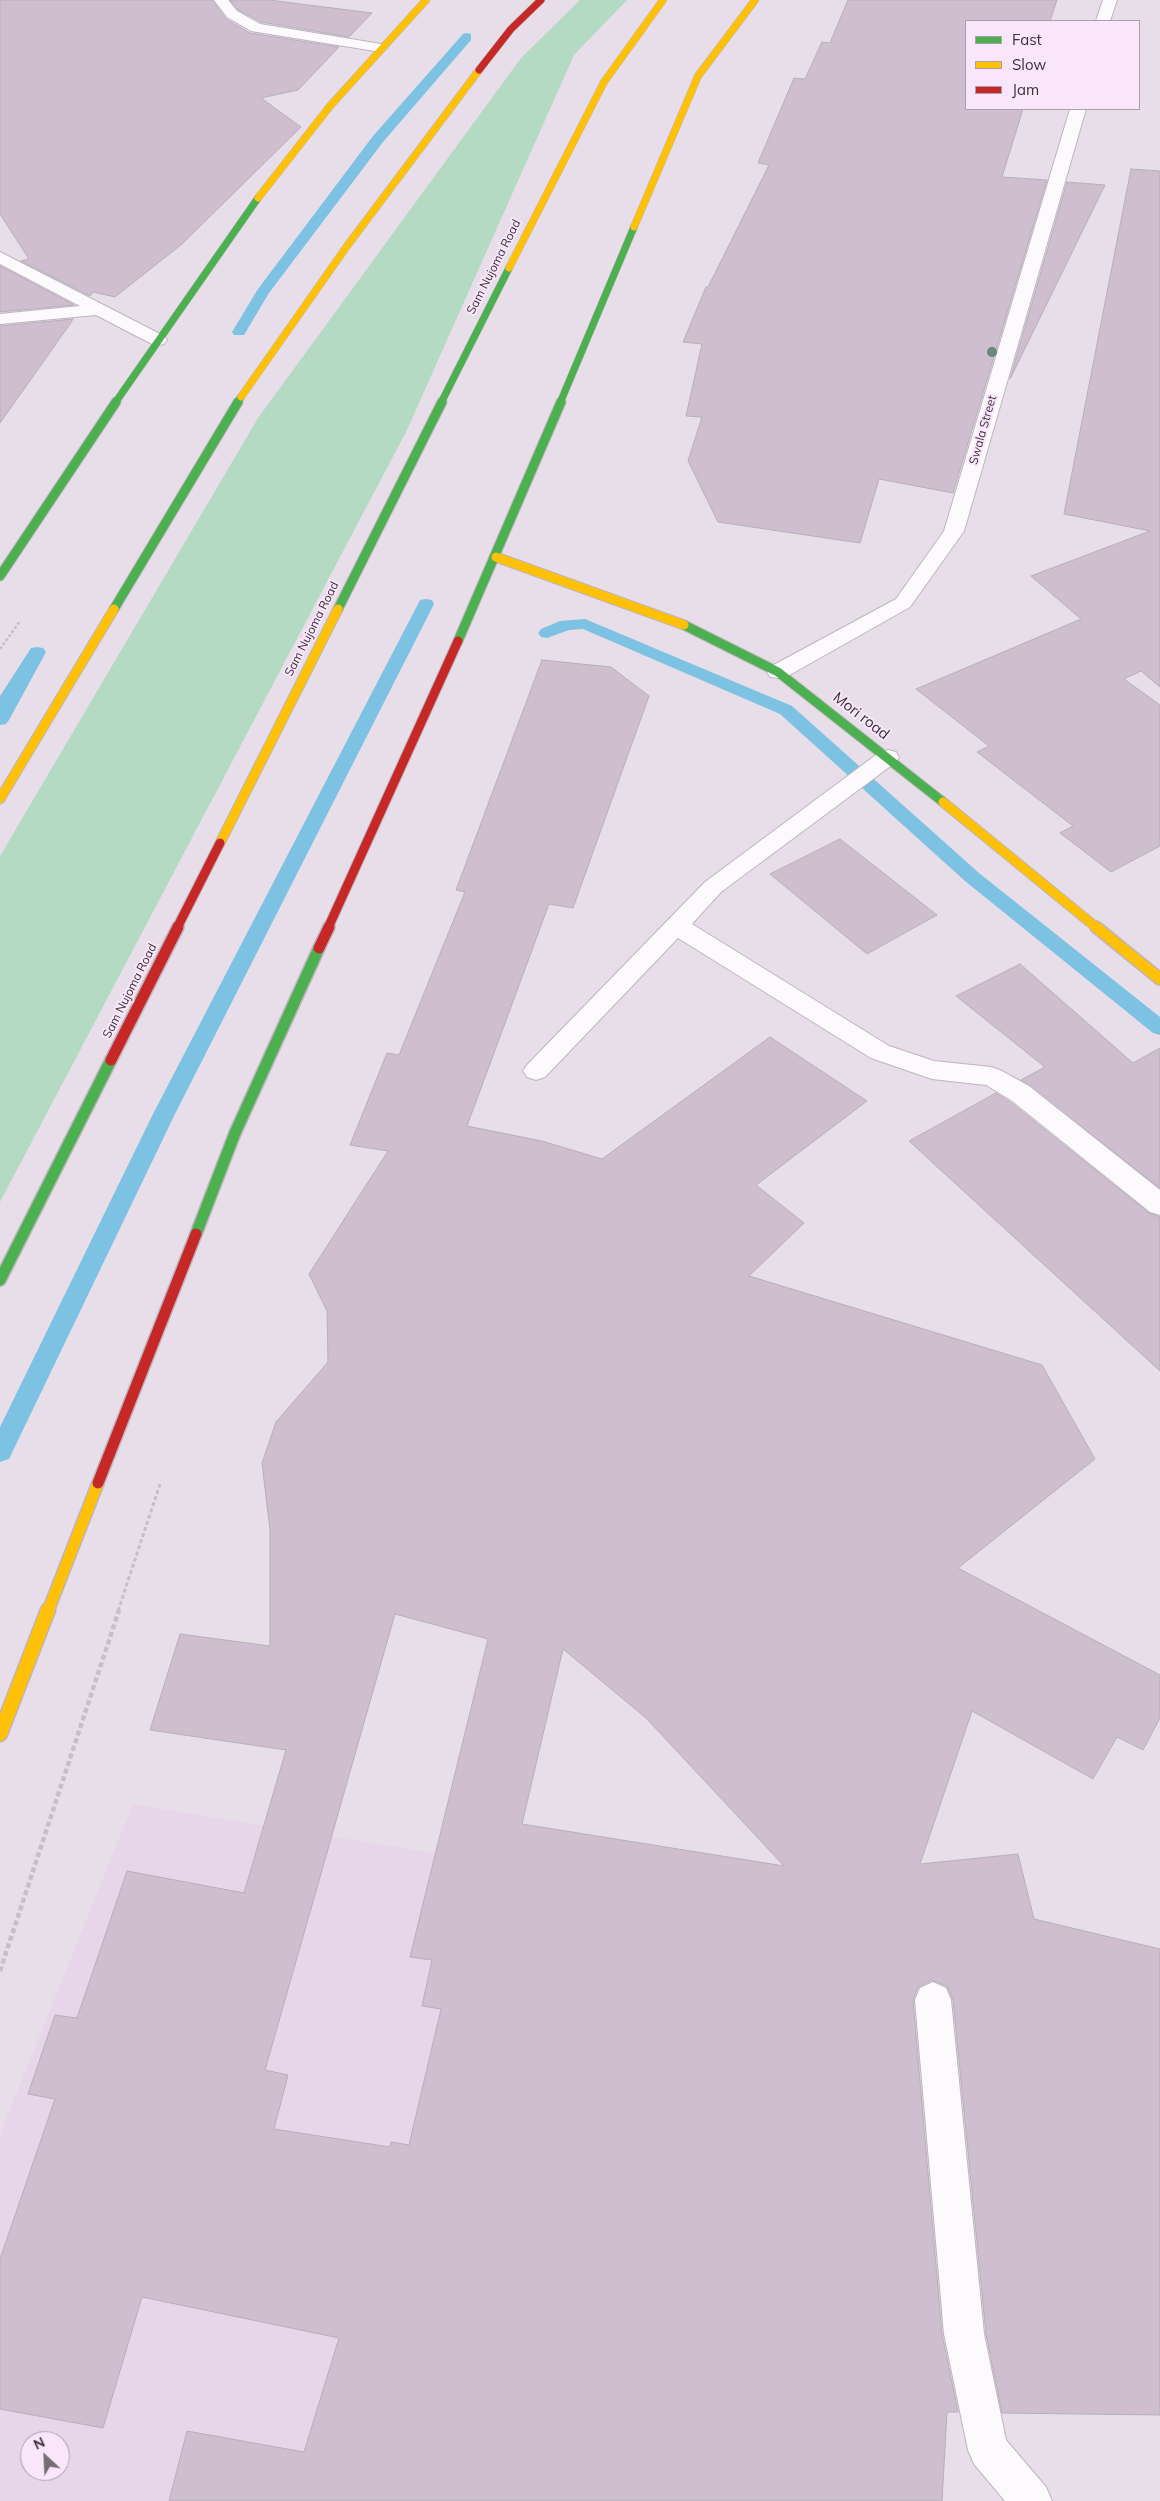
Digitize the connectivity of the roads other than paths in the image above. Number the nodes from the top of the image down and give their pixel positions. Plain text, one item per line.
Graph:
1 (221, 0) edge
2 (426, 0) edge
3 (541, 0) edge
4 (663, 0) edge
5 (755, 0) edge
6 (1110, 0) edge
7 (1103, 20) edge
8 (381, 48) junction
9 (1078, 110) edge
10 (0, 257) edge
11 (100, 309) junction
12 (0, 319) edge
13 (158, 340) junction
14 (496, 557) junction
15 (0, 576) edge
16 (778, 672) junction
17 (888, 757) junction
18 (0, 799) edge
19 (676, 925) junction
20 (1160, 979) edge
21 (536, 1071) dead end
22 (1160, 1205) edge
23 (0, 1280) edge
24 (0, 1734) edge
25 (933, 2000) dead end
26 (1032, 2501) edge

1 - 8 street
2 - 8 street
3 - 18 street
4 - 23 street, Sam Nujoma Road
5 - 14 street
6 - 7 street
8 - 13 street
9 - 16 street, Swala Street
10 - 11 street
11 - 12 street
11 - 13 street
13 - 15 street
14 - 16 street, Mori road
14 - 24 street
16 - 17 street, Mori road
17 - 19 street
17 - 20 street, Mori road
19 - 21 street
19 - 22 street
25 - 26 street

